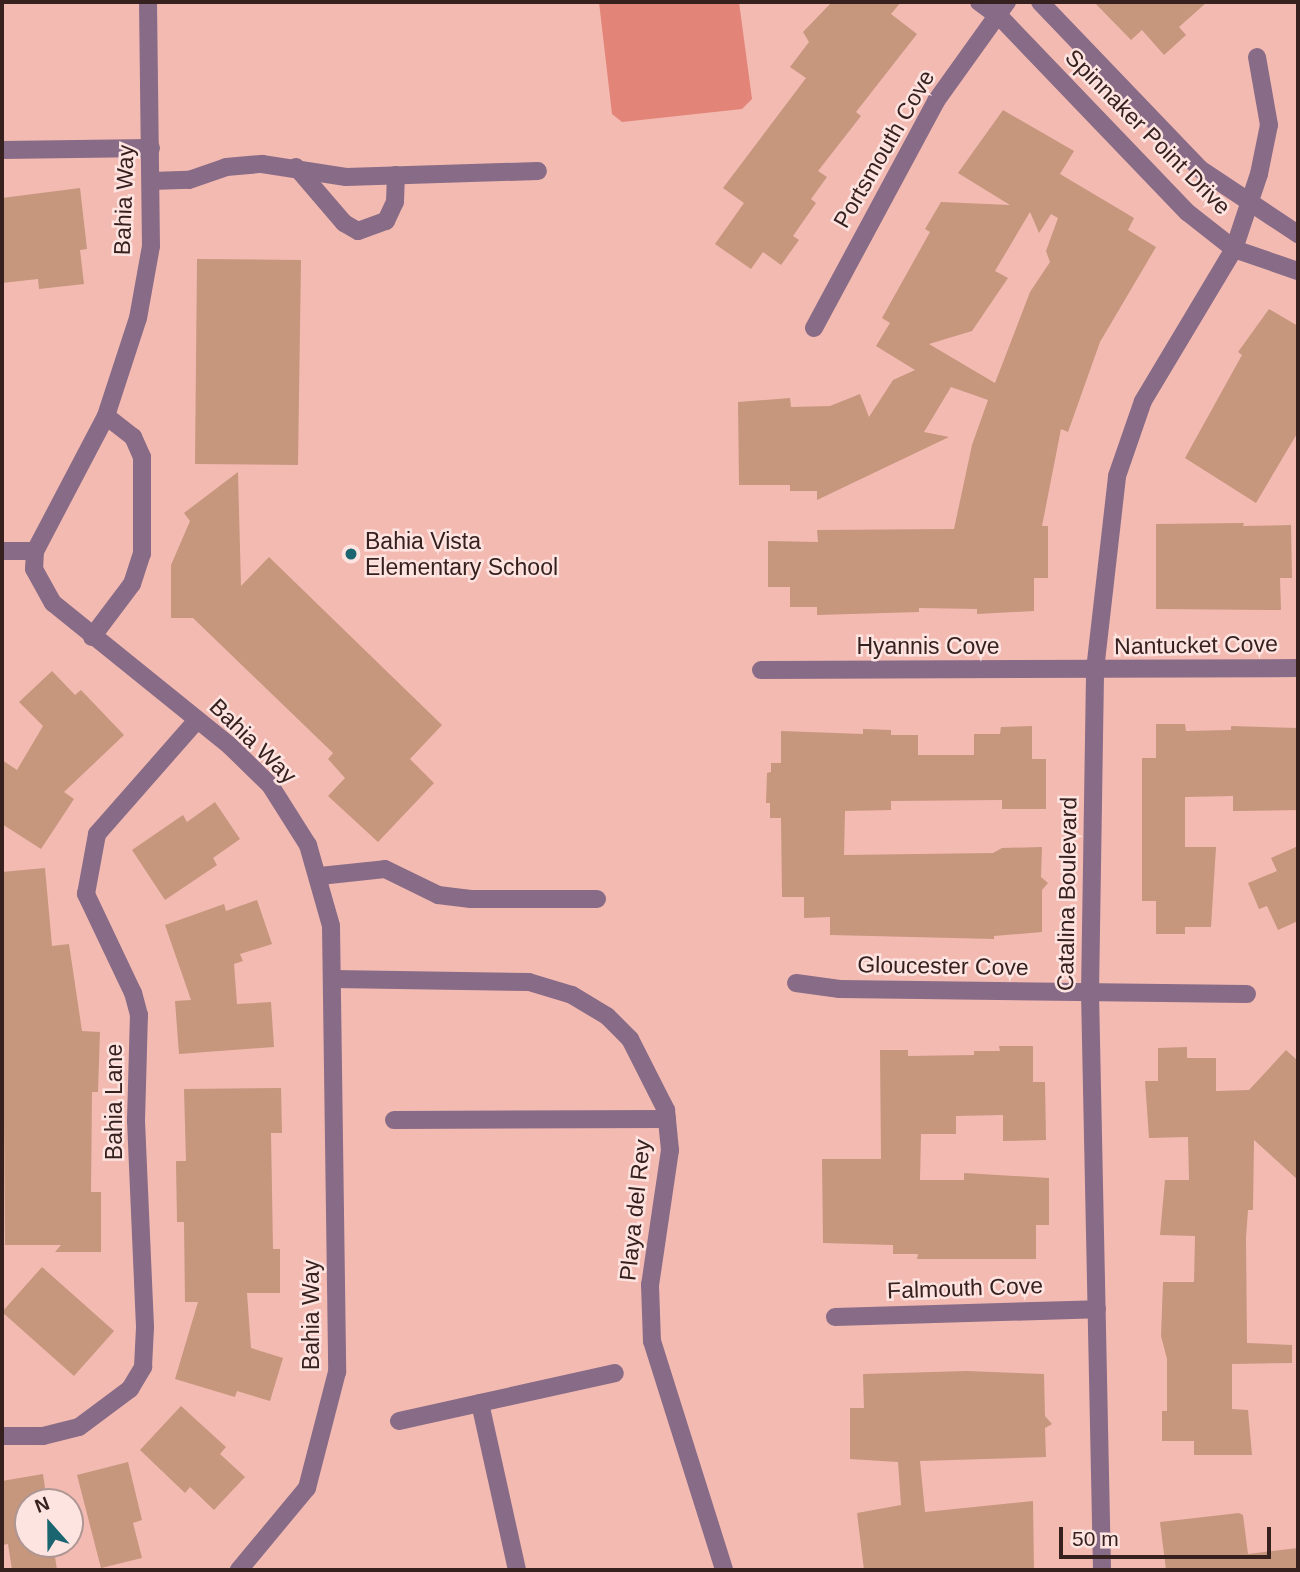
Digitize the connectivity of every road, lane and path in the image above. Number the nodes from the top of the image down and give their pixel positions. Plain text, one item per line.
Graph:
1 (148, 2) edge
2 (979, 2) edge
3 (1040, 2) edge
4 (1002, 8) edge
5 (1257, 57) dead end
6 (151, 148) junction
7 (2, 150) edge
8 (296, 167) junction
9 (538, 172) dead end
10 (396, 175) junction
11 (151, 181) junction
12 (1251, 205) junction
13 (1298, 234) edge
14 (1234, 249) junction
15 (1298, 271) edge
16 (814, 328) dead end
17 (106, 416) junction
18 (2, 551) edge
19 (35, 551) junction
20 (92, 637) junction
21 (1298, 668) edge
22 (761, 670) dead end
23 (1095, 670) junction
24 (197, 720) junction
25 (320, 876) junction
26 (597, 899) dead end
27 (334, 979) junction
28 (796, 982) dead end
29 (1090, 993) junction
30 (1247, 994) dead end
31 (667, 1119) junction
32 (394, 1120) dead end
33 (1097, 1309) junction
34 (835, 1317) dead end
35 (615, 1373) dead end
36 (480, 1403) junction
37 (399, 1421) dead end
38 (2, 1436) edge
39 (239, 1570) edge
40 (517, 1570) edge
41 (724, 1570) edge
42 (1102, 1570) edge

1 - 6 street, Bahia Way
2 - 4 street, Spinnaker Point Drive
3 - 12 street, Spinnaker Point Drive
4 - 14 street, Spinnaker Point Drive
4 - 16 street, Portsmouth Cove
5 - 12 street, Catalina Boulevard
6 - 7 street
6 - 11 street, Bahia Way
8 - 10 street
8 - 10 street
8 - 11 street
9 - 10 street
11 - 17 street, Bahia Way
12 - 13 street, Spinnaker Point Drive
12 - 14 street, Catalina Boulevard
14 - 15 street, Spinnaker Point Drive
14 - 23 street, Catalina Boulevard
17 - 19 street, Bahia Way
17 - 20 street
18 - 19 street
19 - 20 street, Bahia Way
20 - 24 street, Bahia Way
21 - 23 street, Nantucket Cove
22 - 23 street, Hyannis Cove
23 - 29 street, Catalina Boulevard
24 - 25 street, Bahia Way
24 - 38 street, Bahia Lane
25 - 26 street
25 - 27 street, Bahia Way
27 - 31 street, Playa del Rey
27 - 39 street, Bahia Way
28 - 29 street, Gloucester Cove
29 - 30 street, Gloucester Cove
29 - 33 street, Catalina Boulevard
31 - 32 street
31 - 41 street, Playa del Rey
33 - 34 street, Falmouth Cove
33 - 42 street, Catalina Boulevard
35 - 36 street
36 - 37 street
36 - 40 street

